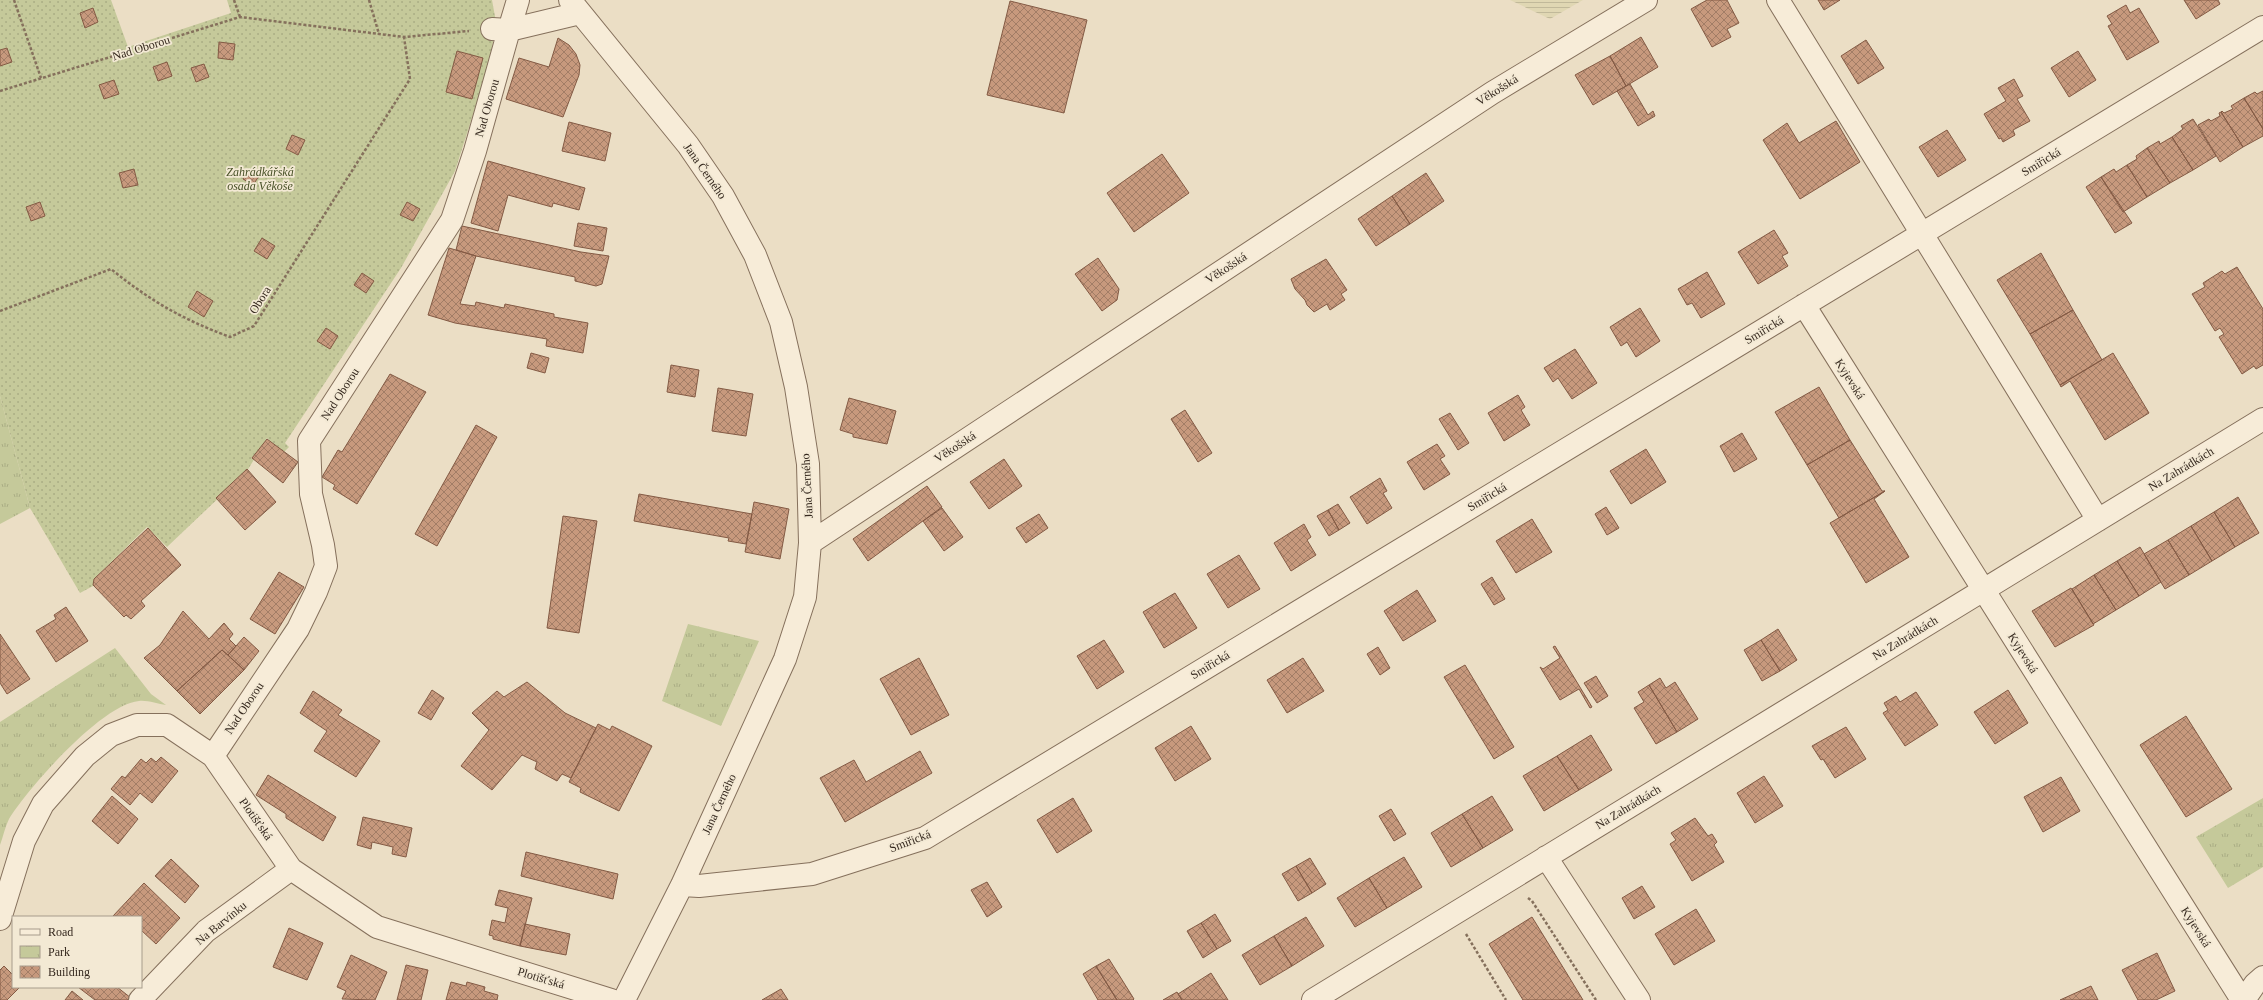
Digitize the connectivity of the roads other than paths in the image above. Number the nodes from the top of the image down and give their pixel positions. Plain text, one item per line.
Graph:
1 (518, 0) edge
2 (1646, 0) edge
3 (1778, 0) edge
4 (575, 6) edge
5 (2263, 28) edge
6 (501, 30) junction
7 (1922, 234) junction
8 (1804, 306) junction
9 (2263, 419) edge
10 (2098, 520) junction
11 (810, 542) junction
12 (1984, 590) junction
13 (213, 756) junction
14 (1546, 857) junction
15 (291, 869) junction
16 (682, 885) junction
17 (0, 919) edge
18 (2263, 977) edge
19 (140, 1000) edge
20 (611, 1000) edge
21 (624, 1000) edge
22 (1313, 1000) edge
23 (1639, 1000) edge
24 (2243, 1000) edge

1 - 6 street, Nad Oborou
2 - 11 street, Věkošská
3 - 7 street
4 - 6 street
4 - 11 street, Jana Černého
5 - 7 street, Smiřická
6 - 13 street, Nad Oborou
7 - 8 street, Smiřická
7 - 10 street
8 - 12 street, Kyjevská
8 - 16 street, Smiřická
9 - 10 street, Na Zahrádkách
10 - 12 street, Na Zahrádkách
11 - 16 street, Jana Černého
12 - 14 street, Na Zahrádkách
12 - 24 street, Kyjevská
13 - 15 street, Plotišťská
13 - 17 street, Plotišťská
14 - 22 street, Na Zahrádkách
14 - 23 street
15 - 19 street, Na Barvínku
15 - 20 street, Plotišťská
16 - 21 street, Jana Černého
18 - 24 street

